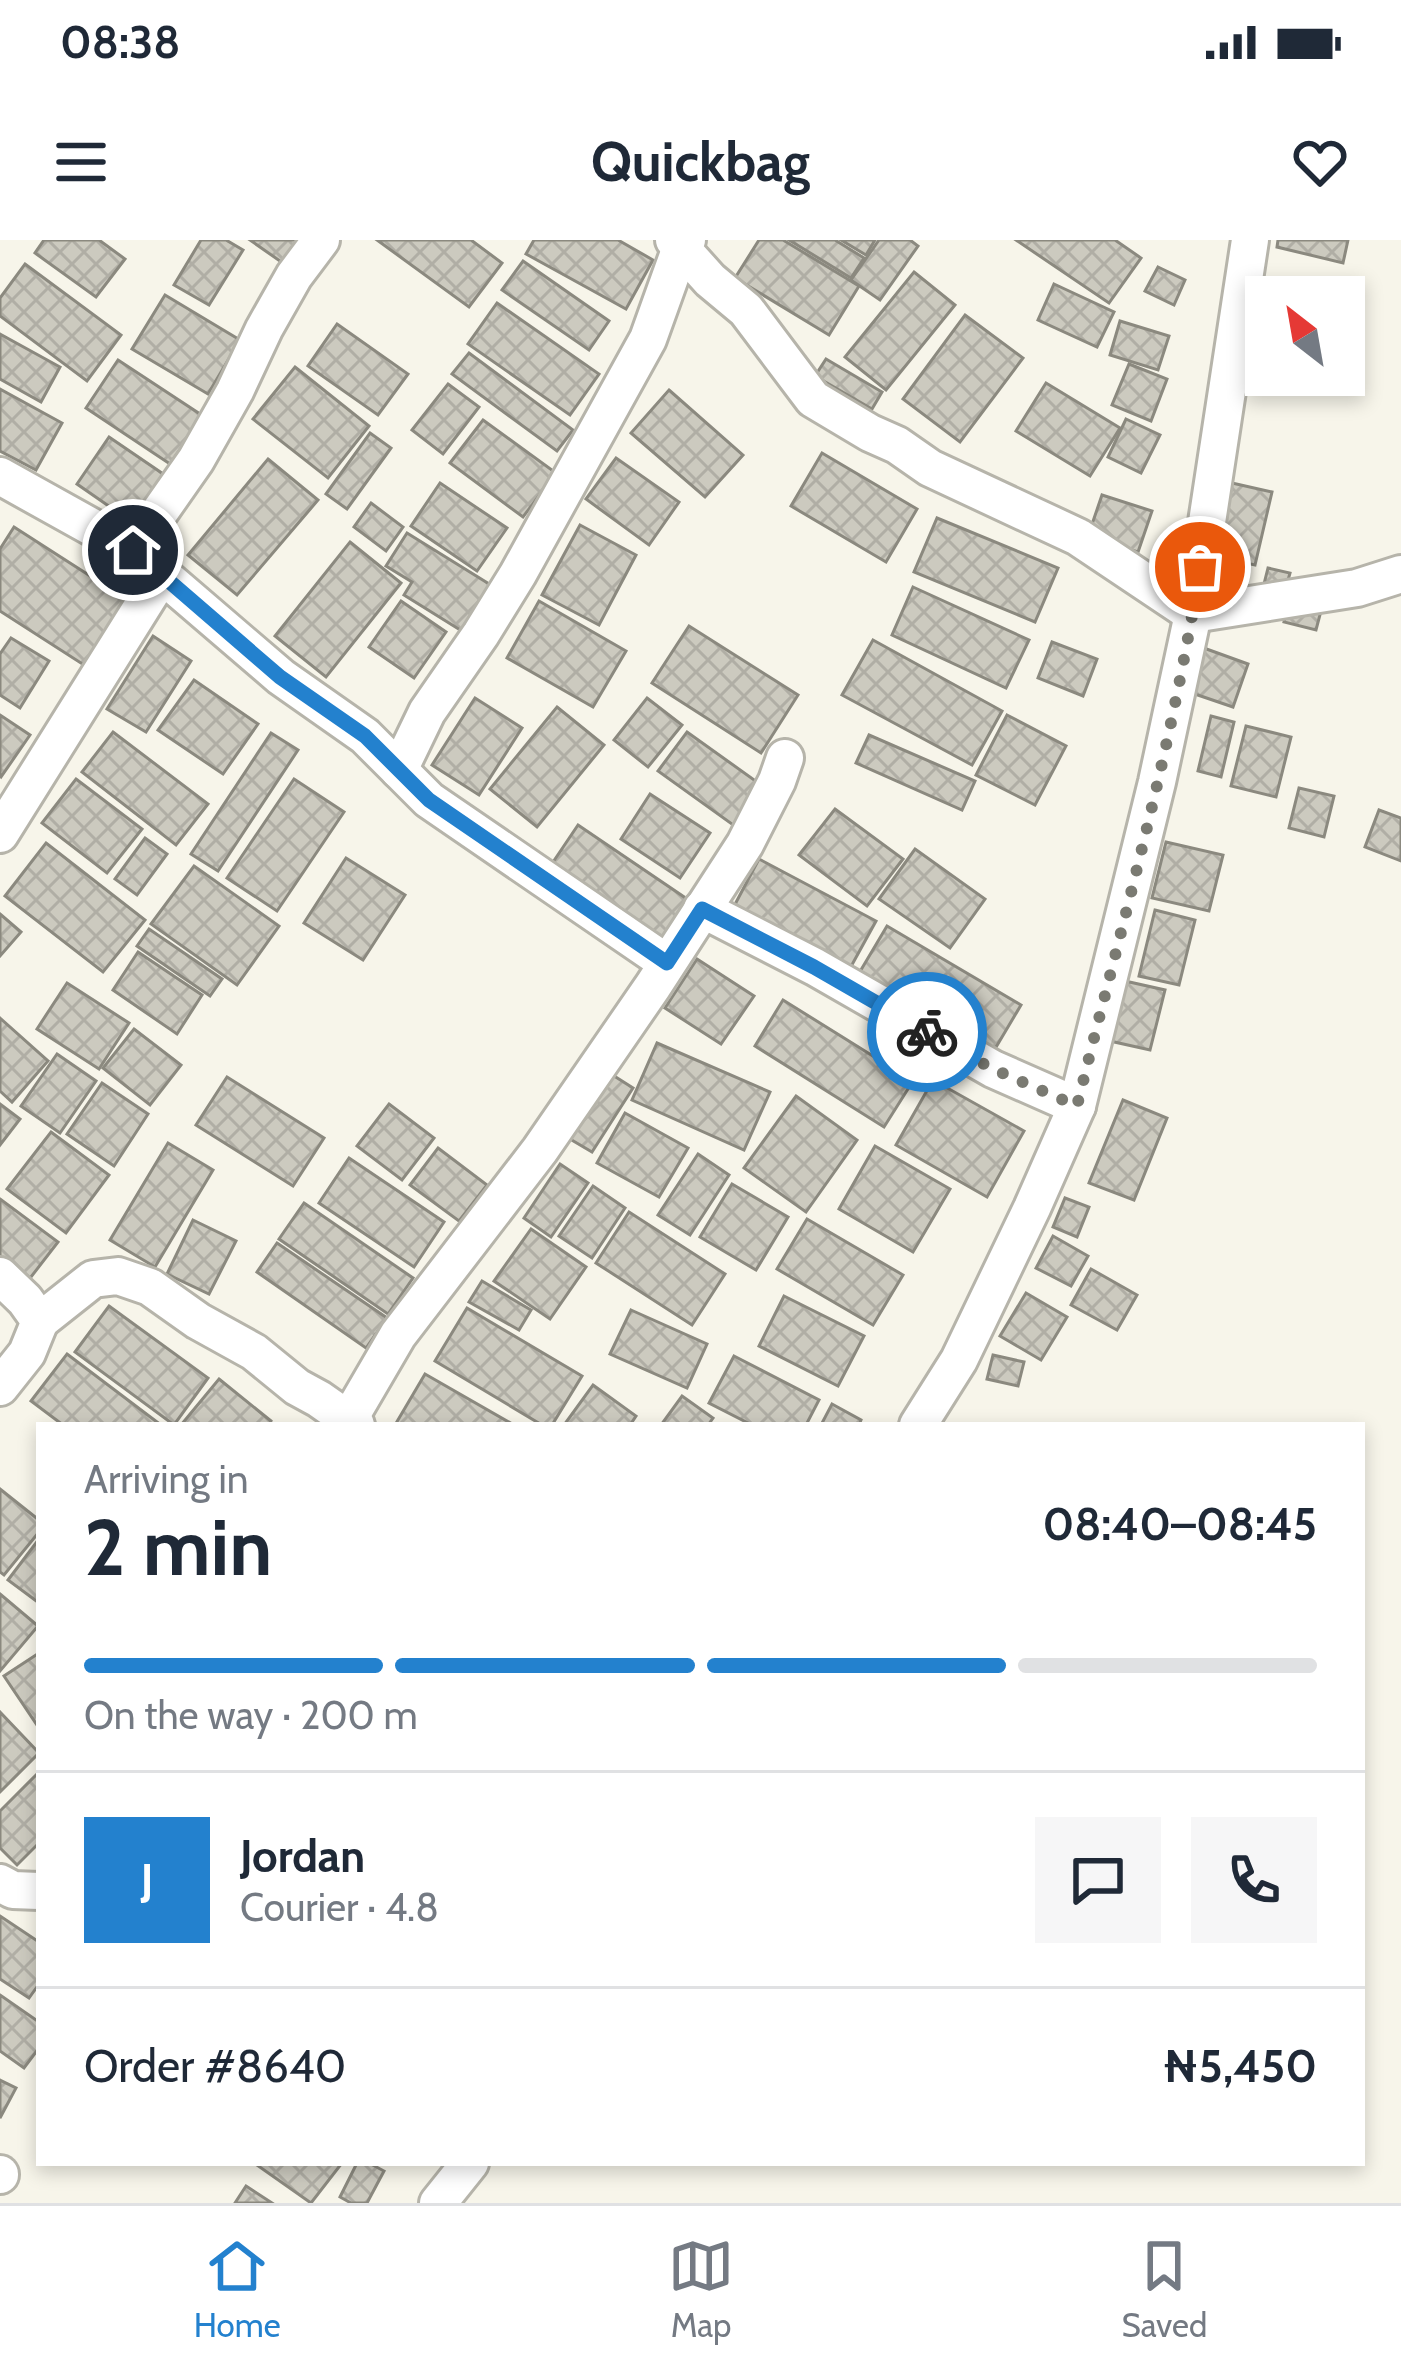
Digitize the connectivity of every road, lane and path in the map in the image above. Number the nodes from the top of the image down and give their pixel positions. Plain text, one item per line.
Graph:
1 (321, 240) edge
2 (1250, 240) edge
3 (680, 242) edge
4 (0, 476) edge
5 (133, 550) junction
6 (1401, 574) edge
7 (162, 575) junction
8 (1193, 614) junction
9 (785, 758) dead end
10 (398, 770) junction
11 (0, 834) edge
12 (702, 909) junction
13 (667, 963) junction
14 (1077, 1106) junction
15 (0, 1276) edge
16 (40, 1321) junction
17 (0, 1388) edge
18 (352, 1422) edge
19 (920, 1422) edge
20 (0, 1883) edge
21 (36, 1891) edge
22 (468, 2166) edge
23 (438, 2203) edge

1 - 5 street
2 - 8 street
3 - 8 street
3 - 10 street
4 - 5 street
5 - 7 street
6 - 8 street
7 - 10 street
7 - 11 street
8 - 14 street
9 - 12 street
10 - 13 street
12 - 13 street
12 - 14 street
13 - 18 street
14 - 19 street
15 - 16 street
16 - 17 street
16 - 18 street
20 - 21 street
22 - 23 street

